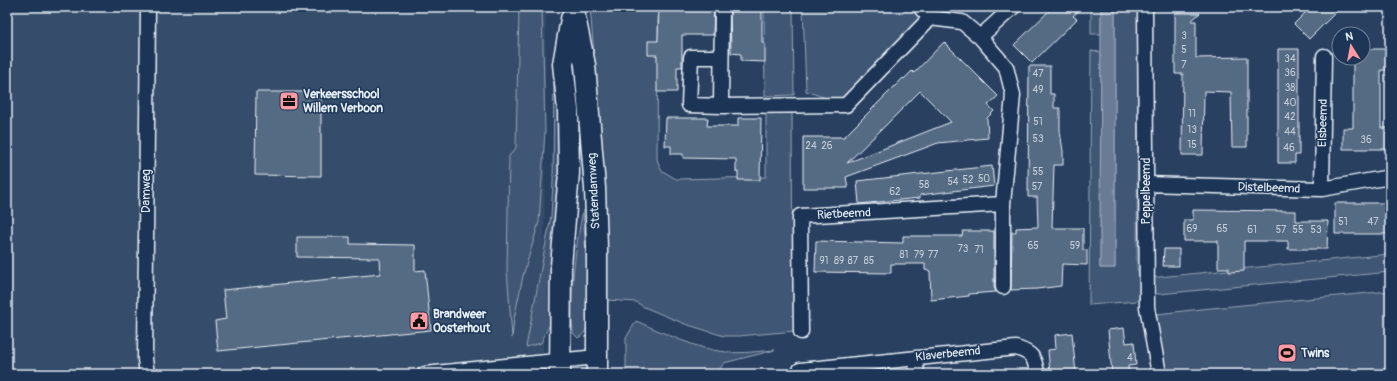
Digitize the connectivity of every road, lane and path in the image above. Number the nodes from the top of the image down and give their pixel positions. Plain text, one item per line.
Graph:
1 (148, 7) edge
2 (722, 7) edge
3 (920, 7) edge
4 (1013, 7) edge
5 (1145, 7) edge
6 (573, 8) edge
7 (930, 18) junction
8 (980, 37) junction
9 (1324, 56) dead end
10 (721, 57) junction
11 (721, 106) junction
12 (1390, 177) edge
13 (1146, 184) junction
14 (1322, 190) junction
15 (1003, 204) junction
16 (1003, 287) dead end
17 (801, 332) dead end
18 (915, 358) junction
19 (597, 366) edge
20 (560, 367) edge
21 (147, 374) edge
22 (425, 374) edge
23 (798, 374) edge
24 (916, 374) edge
25 (1037, 374) edge
26 (1159, 374) edge

1 - 21 street, Damweg
2 - 10 street
3 - 7 street
4 - 8 street
5 - 13 street, Peppelbeemd
6 - 19 main road, Statendamweg
6 - 20 main road, Statendamweg
7 - 8 street
7 - 11 street
8 - 15 street
9 - 14 street, Elsbeemd
10 - 11 street
10 - 11 street
12 - 14 street, Distelbeemd
13 - 14 street, Distelbeemd
13 - 26 street, Peppelbeemd
15 - 16 street
15 - 17 street, Rietbeemd
18 - 23 street, Klaverbeemd
18 - 24 street
18 - 25 street, Klaverbeemd
19 - 20 street
20 - 22 street

